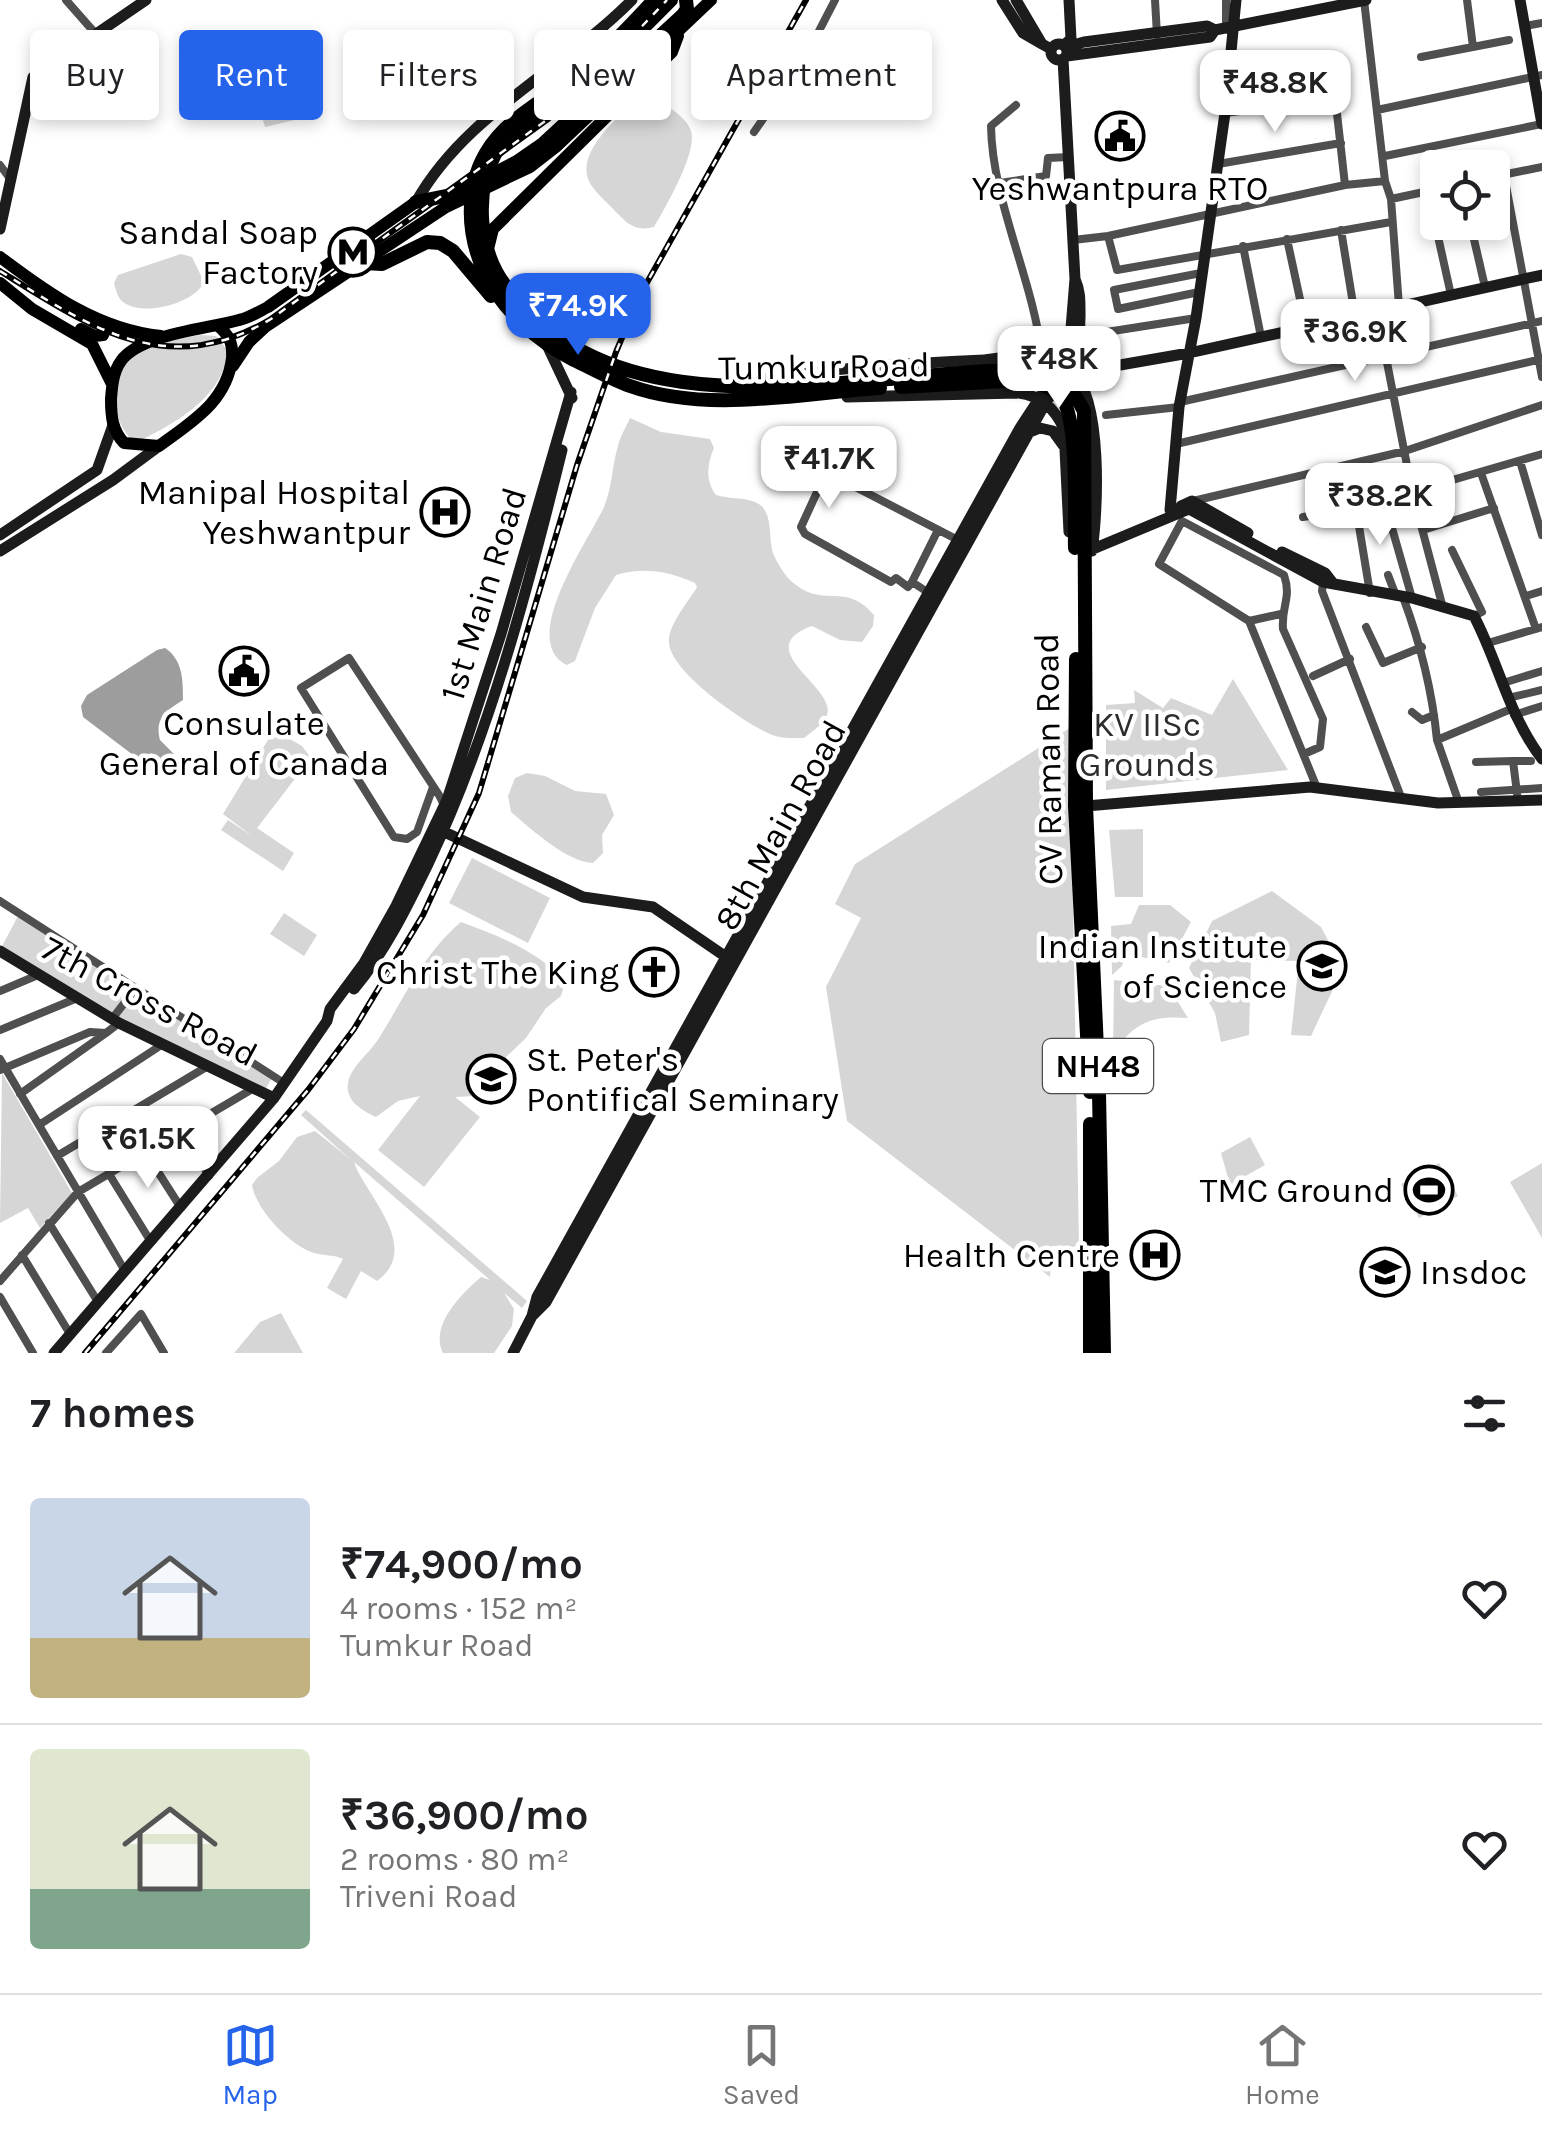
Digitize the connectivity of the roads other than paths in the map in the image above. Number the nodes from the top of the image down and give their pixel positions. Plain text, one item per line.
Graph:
1 (66, 0) edge
2 (146, 0) edge
3 (632, 0) edge
4 (654, 0) edge
5 (671, 0) edge
6 (686, 0) edge
7 (710, 0) edge
8 (835, 0) edge
9 (1005, 0) edge
10 (1016, 0) edge
11 (1069, 0) edge
12 (1156, 0) edge
13 (1226, 0) edge
14 (1236, 0) edge
15 (1364, 0) edge
16 (1467, 0) edge
17 (1520, 0) edge
18 (1542, 23) edge
19 (1525, 26) junction
20 (1224, 28) junction
21 (681, 29) junction
22 (92, 30) edge
23 (101, 30) edge
24 (1158, 39) junction
25 (1509, 40) dead end
26 (1473, 47) junction
27 (1060, 49) junction
28 (1421, 57) dead end
29 (1538, 76) edge
30 (1226, 89) junction
31 (30, 90) edge
32 (1336, 98) junction
33 (1016, 105) dead end
34 (1377, 110) junction
35 (1225, 113) junction
36 (1542, 124) edge
37 (754, 132) dead end
38 (1341, 143) junction
39 (1384, 156) junction
40 (1070, 157) junction
41 (1215, 165) junction
42 (0, 166) edge
43 (1542, 167) edge
44 (484, 169) junction
45 (1510, 174) edge
46 (10, 180) junction
47 (1385, 181) junction
48 (1000, 182) junction
49 (1345, 185) junction
50 (1420, 193) edge
51 (1391, 199) junction
52 (416, 202) junction
53 (477, 205) junction
54 (1510, 210) edge
55 (1209, 213) junction
56 (1391, 222) junction
57 (0, 229) edge
58 (1342, 230) junction
59 (1108, 236) junction
60 (1287, 239) junction
61 (1073, 240) junction
62 (1439, 240) edge
63 (1474, 240) edge
64 (1243, 246) junction
65 (487, 253) junction
66 (1204, 254) junction
67 (0, 257) edge
68 (365, 264) junction
69 (1201, 273) junction
70 (1542, 275) edge
71 (1075, 279) junction
72 (1522, 279) junction
73 (0, 283) edge
74 (1485, 287) junction
75 (13, 292) junction
76 (1199, 292) junction
77 (1451, 295) junction
78 (1400, 306) junction
79 (508, 309) junction
80 (1377, 311) junction
81 (1356, 316) junction
82 (1196, 318) junction
83 (98, 320) junction
84 (1542, 321) edge
85 (1532, 324) junction
86 (217, 325) junction
87 (1306, 327) junction
88 (166, 336) junction
89 (1081, 336) junction
90 (1261, 337) junction
91 (546, 343) junction
92 (1188, 353) junction
93 (1042, 356) junction
94 (1387, 357) junction
95 (1540, 360) edge
96 (594, 364) junction
97 (1070, 367) junction
98 (230, 374) junction
99 (1542, 377) edge
100 (633, 380) junction
101 (112, 384) junction
102 (754, 385) junction
103 (570, 392) junction
104 (829, 392) junction
105 (1393, 394) junction
106 (1042, 399) junction
107 (1179, 404) junction
108 (1542, 405) edge
109 (1106, 415) dead end
110 (113, 425) junction
111 (1029, 432) junction
112 (1093, 434) junction
113 (1176, 444) junction
114 (159, 446) junction
115 (1071, 446) junction
116 (1406, 451) junction
117 (1542, 454) edge
118 (1520, 461) junction
119 (1482, 473) junction
120 (1412, 491) junction
121 (1384, 500) junction
122 (1190, 505) junction
123 (1356, 508) junction
124 (1494, 508) junction
125 (1170, 510) junction
126 (1304, 517) dead end
127 (975, 521) junction
128 (938, 530) junction
129 (1422, 530) junction
130 (0, 535) edge
131 (1542, 535) edge
132 (958, 540) junction
133 (1093, 545) junction
134 (1452, 550) dead end
135 (0, 551) edge
136 (1085, 572) junction
137 (1388, 576) dead end
138 (1327, 579) junction
139 (912, 582) junction
140 (1542, 591) edge
141 (928, 593) junction
142 (1370, 593) junction
143 (1526, 596) junction
144 (1404, 597) junction
145 (1443, 608) junction
146 (1281, 614) junction
147 (1474, 616) junction
148 (1249, 622) junction
149 (1366, 626) dead end
150 (1539, 628) edge
151 (1488, 643) junction
152 (1422, 647) junction
153 (1350, 660) junction
154 (1542, 671) edge
155 (1313, 676) dead end
156 (1503, 683) junction
157 (1542, 690) edge
158 (1542, 706) edge
159 (1511, 707) junction
160 (1412, 712) dead end
161 (1434, 715) junction
162 (1542, 738) edge
163 (1437, 740) junction
164 (1528, 741) junction
165 (1304, 754) junction
166 (1512, 760) junction
167 (1537, 760) edge
168 (1476, 762) dead end
169 (433, 787) junction
170 (1317, 788) junction
171 (1542, 788) edge
172 (1481, 792) dead end
173 (1517, 796) junction
174 (1400, 797) junction
175 (1542, 800) edge
176 (1460, 803) junction
177 (444, 804) junction
178 (1086, 806) junction
179 (430, 832) junction
180 (0, 901) edge
181 (761, 904) junction
182 (0, 951) edge
183 (732, 960) junction
184 (38, 974) junction
185 (136, 988) junction
186 (0, 991) edge
187 (74, 999) junction
188 (331, 1017) junction
189 (115, 1021) junction
190 (0, 1030) edge
191 (106, 1032) junction
192 (163, 1044) junction
193 (209, 1065) junction
194 (2, 1066) edge
195 (284, 1083) junction
196 (254, 1088) junction
197 (20, 1094) junction
198 (274, 1098) junction
199 (39, 1125) junction
200 (182, 1130) junction
201 (146, 1152) junction
202 (57, 1156) junction
203 (109, 1174) junction
204 (209, 1176) junction
205 (78, 1192) junction
206 (182, 1208) junction
207 (49, 1223) junction
208 (152, 1243) junction
209 (22, 1255) junction
210 (125, 1271) junction
211 (0, 1281) edge
212 (0, 1297) edge
213 (98, 1302) junction
214 (1098, 1326) junction
215 (70, 1334) junction
216 (33, 1353) edge
217 (54, 1353) edge
218 (106, 1353) edge
219 (164, 1353) edge
220 (513, 1353) edge
221 (1089, 1353) edge
222 (1103, 1353) edge

1 - 22 street
2 - 23 main road
3 - 52 main road
4 - 44 highway, Tumkur Road / NH48
5 - 44 highway, Tumkur Road / NH48
6 - 52 highway
7 - 21 main road
8 - 37 street
9 - 27 main road
10 - 27 main road
11 - 27 main road
12 - 24 street
13 - 20 street
14 - 20 main road
15 - 20 main road
15 - 34 street
16 - 26 street
17 - 19 main road
18 - 19 street
19 - 29 main road
20 - 24 main road
20 - 30 main road
21 - 65 main road
21 - 68 main road
24 - 27 main road
25 - 26 street
26 - 28 street
27 - 40 main road
29 - 34 street
29 - 36 main road
30 - 32 street
30 - 35 main road
31 - 46 main road
32 - 35 street
32 - 38 street
33 - 48 street
34 - 39 street
35 - 41 main road
36 - 39 street
38 - 41 street
38 - 49 street
39 - 47 street
40 - 48 street
40 - 61 main road
41 - 55 main road
42 - 46 street
43 - 45 street
44 - 53 highway, Tumkur Road / NH48
46 - 57 main road
47 - 49 street
47 - 51 street
48 - 93 street
49 - 55 street
50 - 51 street
51 - 56 street
52 - 86 main road
53 - 65 highway, Tumkur Road / NH48
53 - 79 highway, Tumkur Road / NH48
54 - 72 street
55 - 59 street
55 - 66 main road
56 - 58 street
56 - 78 street
58 - 60 street
58 - 81 street
59 - 61 street
59 - 66 street
60 - 64 street
60 - 87 street
61 - 71 main road
62 - 77 street
63 - 74 street
64 - 66 street
64 - 90 street
65 - 96 highway, Tumkur Road / NH48
66 - 69 main road
67 - 83 main road
68 - 79 highway
68 - 98 main road
69 - 76 main road
69 - 76 street
70 - 72 main road
71 - 89 main road
71 - 97 main road
72 - 74 main road
72 - 85 street
73 - 75 main road
74 - 77 main road
75 - 83 main road
75 - 101 main road
76 - 82 main road
77 - 78 main road
78 - 80 main road
79 - 91 highway, Tumkur Road / NH48
80 - 81 main road
80 - 94 street
81 - 87 main road
82 - 89 street
82 - 92 main road
83 - 88 main road
84 - 85 street
85 - 94 street
85 - 95 street
86 - 88 main road
86 - 98 main road
87 - 90 main road
88 - 101 main road
89 - 97 main road
90 - 92 main road
91 - 96 highway, Tumkur Road / NH48
91 - 103 main road
92 - 97 main road
92 - 107 main road
93 - 97 main road
93 - 102 main road
94 - 105 street
94 - 107 street
95 - 99 street
95 - 105 street
96 - 100 highway, Tumkur Road / NH48
97 - 106 main road, 8th Main Road
97 - 112 main road
98 - 114 main road
100 - 102 highway, Tumkur Road / NH48
100 - 104 highway, Tumkur Road / NH48
101 - 110 main road
102 - 115 highway, NH48
103 - 177 main road, 1st Main Road
103 - 179 main road, 1st Main Road
104 - 106 main road, Tumkur Road
104 - 115 highway, NH48
105 - 113 street
105 - 116 street
106 - 111 main road, 8th Main Road
106 - 115 main road
106 - 127 main road, 8th Main Road
107 - 109 street
107 - 113 main road
108 - 116 street
110 - 114 main road
110 - 130 main road
111 - 115 main road
111 - 127 main road, 8th Main Road
112 - 115 main road
112 - 133 main road
113 - 125 main road
114 - 135 main road
115 - 136 highway, NH48
115 - 214 highway, CV Raman Road / NH48
116 - 120 street
116 - 122 street
117 - 118 street
118 - 119 street
118 - 131 street
119 - 120 street
119 - 124 street
120 - 121 street
120 - 129 street
121 - 123 street
121 - 144 street
122 - 125 main road
122 - 133 main road
122 - 138 main road
123 - 126 street
123 - 142 street
124 - 129 street
124 - 143 street
125 - 133 main road
127 - 132 main road, 8th Main Road
127 - 181 main road, 8th Main Road
128 - 132 street
128 - 139 street
128 - 139 street
129 - 145 street
132 - 141 main road, 8th Main Road
133 - 136 main road
134 - 147 street
136 - 178 highway, CV Raman Road / NH48
137 - 144 street
138 - 142 main road
138 - 153 street
139 - 141 street
140 - 143 street
141 - 181 main road, 8th Main Road
142 - 144 main road
143 - 150 street
144 - 145 main road
144 - 152 street
145 - 147 main road
146 - 148 street
146 - 148 street
146 - 165 street
147 - 151 main road
148 - 165 street
149 - 152 street
150 - 151 street
151 - 156 main road
152 - 161 street
153 - 155 street
153 - 174 street
154 - 156 street
156 - 159 main road
157 - 159 street
158 - 159 street
159 - 163 street
159 - 164 main road
160 - 161 street
161 - 163 street
162 - 164 street
163 - 176 street
164 - 167 main road
165 - 170 street
166 - 167 street
166 - 168 street
166 - 173 street
169 - 177 street
169 - 179 street
169 - 179 street
170 - 174 main road
170 - 178 main road
171 - 173 street
172 - 173 street
173 - 175 main road
173 - 176 main road
174 - 176 main road
177 - 179 main road, 1st Main Road
178 - 214 highway, CV Raman Road / NH48
179 - 183 main road
179 - 188 main road, 1st Main Road
179 - 188 main road, 1st Main Road
180 - 185 street
181 - 183 main road, 8th Main Road
182 - 184 main road, 7th Cross Road
183 - 220 main road, 8th Main Road
184 - 186 street
184 - 187 main road, 7th Cross Road
185 - 189 street
185 - 195 street
187 - 189 main road, 7th Cross Road
187 - 190 street
188 - 195 main road, 1st Main Road
189 - 191 street
189 - 192 main road, 7th Cross Road
191 - 194 street
191 - 197 street
192 - 193 main road, 7th Cross Road
192 - 199 street
193 - 196 main road, 7th Cross Road
193 - 202 street
194 - 197 street
195 - 198 main road, 1st Main Road
196 - 198 main road, 7th Cross Road
196 - 200 street
197 - 199 street
198 - 204 main road, 1st Main Road
199 - 202 street
200 - 201 street
200 - 204 street
201 - 203 street
201 - 206 street
202 - 205 street
203 - 205 street
203 - 208 street
204 - 206 main road, 1st Main Road
205 - 207 street
205 - 210 street
206 - 208 main road, 1st Main Road
207 - 209 street
207 - 213 street
208 - 210 main road, 1st Main Road
209 - 211 street
209 - 215 street
210 - 213 main road, 1st Main Road
212 - 216 street
213 - 215 main road, 1st Main Road
214 - 221 highway
214 - 222 highway
215 - 217 main road, 1st Main Road
218 - 219 street

